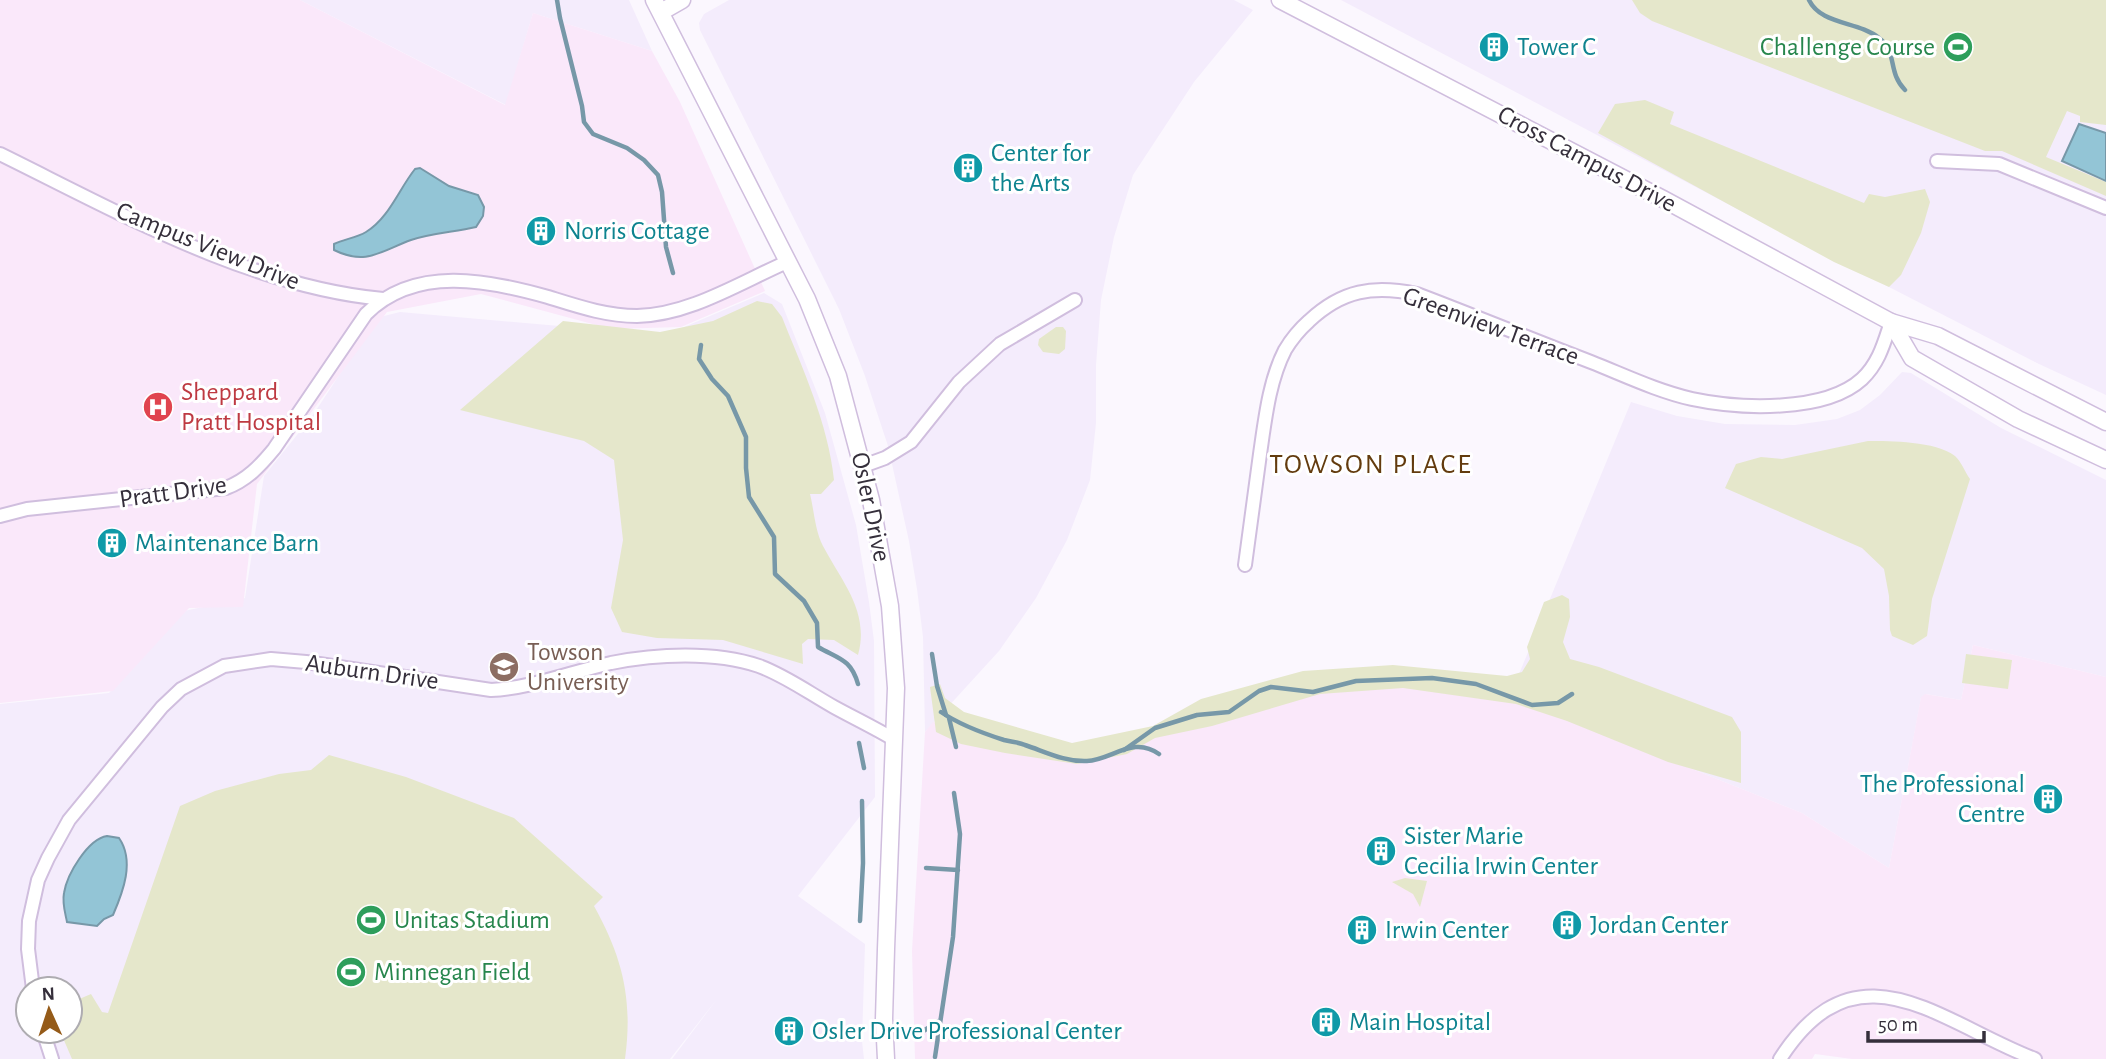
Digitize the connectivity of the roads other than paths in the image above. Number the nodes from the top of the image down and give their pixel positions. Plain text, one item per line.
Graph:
1 (682, 0) edge
2 (1280, 0) edge
3 (658, 6) edge
4 (0, 154) edge
5 (1937, 161) dead end
6 (2106, 208) edge
7 (787, 262) junction
8 (383, 299) junction
9 (1075, 300) dead end
10 (1891, 322) junction
11 (2106, 422) edge
12 (2106, 460) edge
13 (863, 466) junction
14 (0, 516) edge
15 (1245, 565) dead end
16 (895, 740) junction
17 (32, 975) edge
18 (886, 1059) edge
19 (1780, 1059) edge
20 (2035, 1059) edge

1 - 3 street
2 - 10 street, Cross Campus Drive
3 - 7 street, Osler Drive
4 - 8 street, Campus View Drive
5 - 6 street
7 - 8 street
7 - 13 street, Osler Drive
8 - 14 street, Pratt Drive
9 - 13 street
10 - 11 street, Cross Campus Drive
10 - 12 street
10 - 15 street, Greenview Terrace
13 - 16 street, Osler Drive
16 - 17 street, Auburn Drive
16 - 18 street, Osler Drive
19 - 20 street

